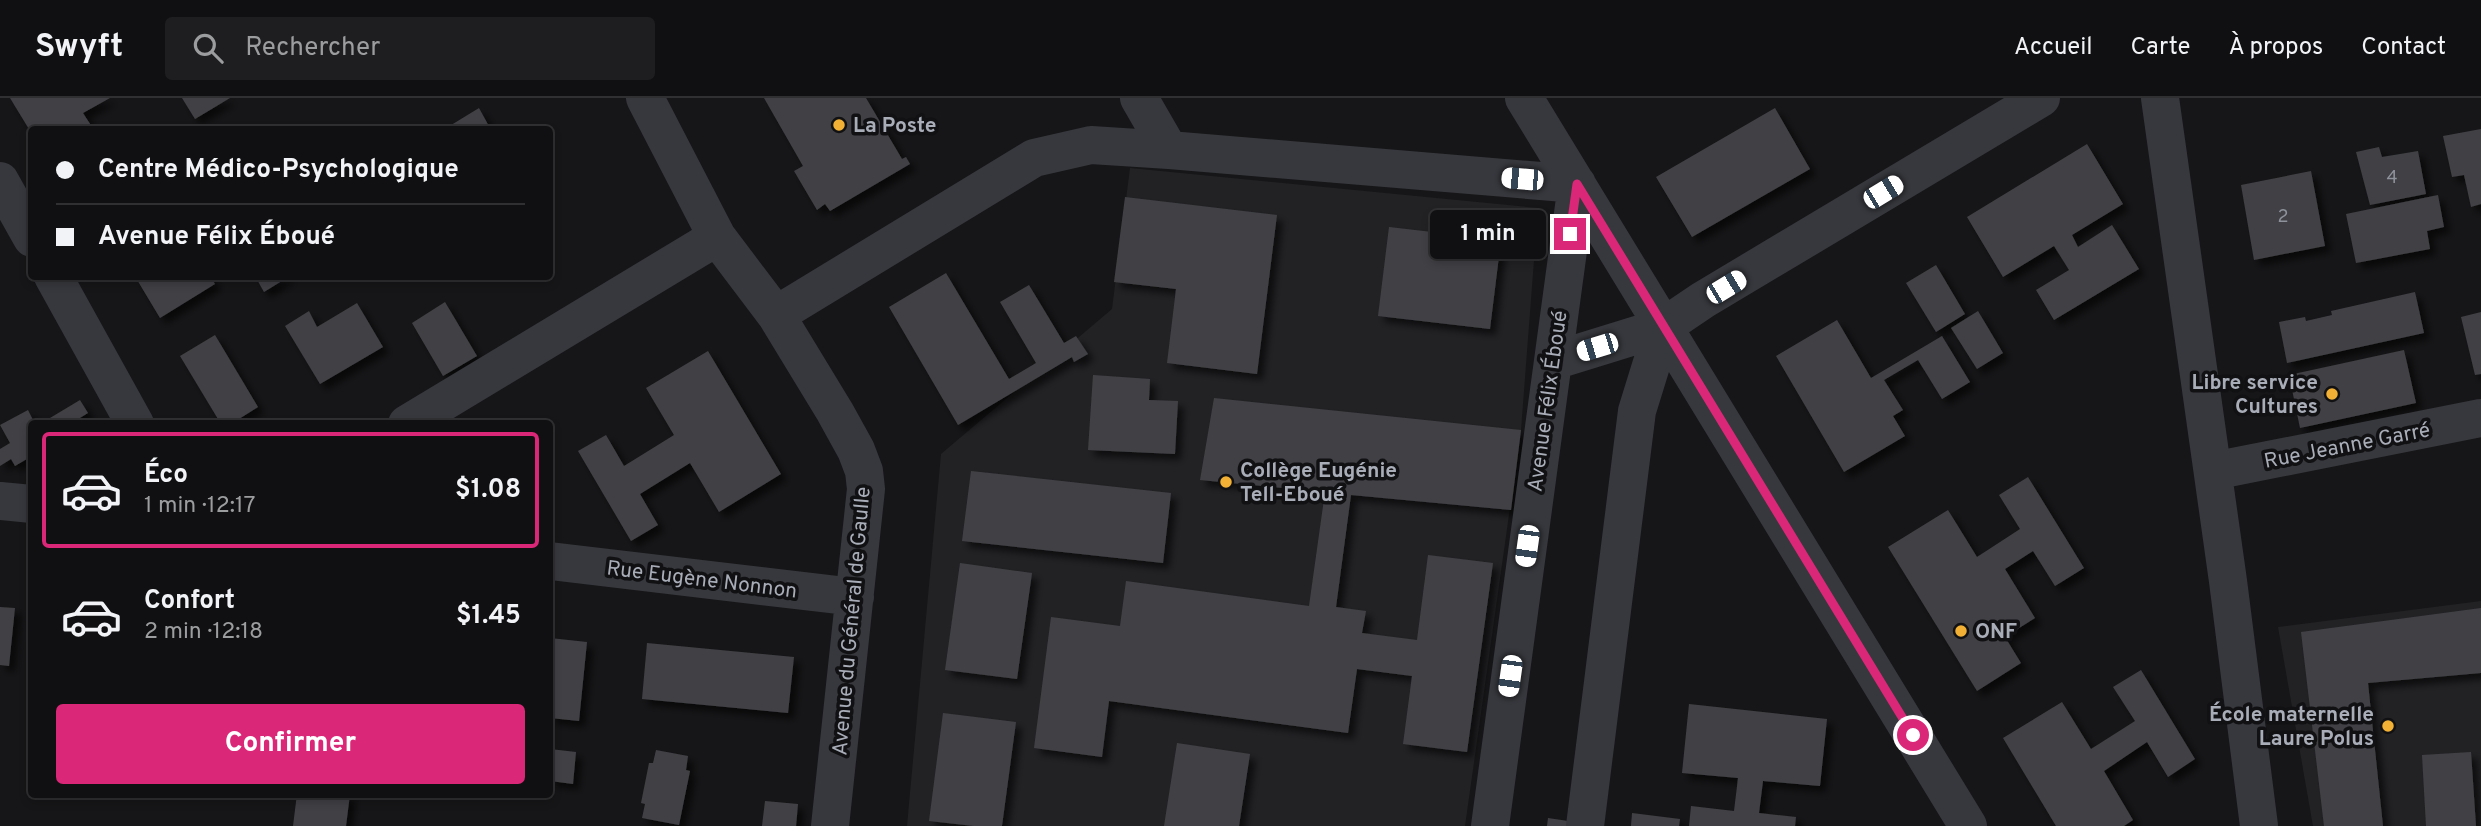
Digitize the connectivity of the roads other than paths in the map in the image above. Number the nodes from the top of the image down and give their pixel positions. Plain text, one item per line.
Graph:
1 (645, 98) edge
2 (1139, 98) edge
3 (1524, 98) edge
4 (2041, 98) edge
5 (2160, 98) edge
6 (1169, 150) junction
7 (0, 181) edge
8 (1577, 184) junction
9 (28, 231) edge
10 (717, 237) junction
11 (55, 280) edge
12 (776, 315) junction
13 (1663, 327) junction
14 (1553, 361) junction
15 (2481, 418) edge
16 (133, 420) edge
17 (414, 420) edge
18 (2213, 471) junction
19 (0, 501) edge
20 (28, 504) edge
21 (553, 561) edge
22 (855, 597) junction
23 (830, 826) edge
24 (1490, 826) edge
25 (1585, 826) edge
26 (1968, 826) edge
27 (2259, 826) edge

1 - 10 street, Avenue du Général de Gaulle
2 - 6 street
3 - 8 street
4 - 13 street
5 - 18 street
6 - 8 street
6 - 12 street
7 - 9 street
8 - 13 street
8 - 14 street, Avenue Félix Éboué
10 - 12 street, Avenue du Général de Gaulle
10 - 17 street
11 - 16 street
12 - 22 street, Avenue du Général de Gaulle
13 - 14 street
13 - 25 street
13 - 26 street
14 - 24 street, Avenue Félix Éboué
15 - 18 street, Rue Jeanne Garré
18 - 27 street
19 - 20 street
21 - 22 street, Rue Eugène Nonnon
22 - 23 street, Avenue du Général de Gaulle

